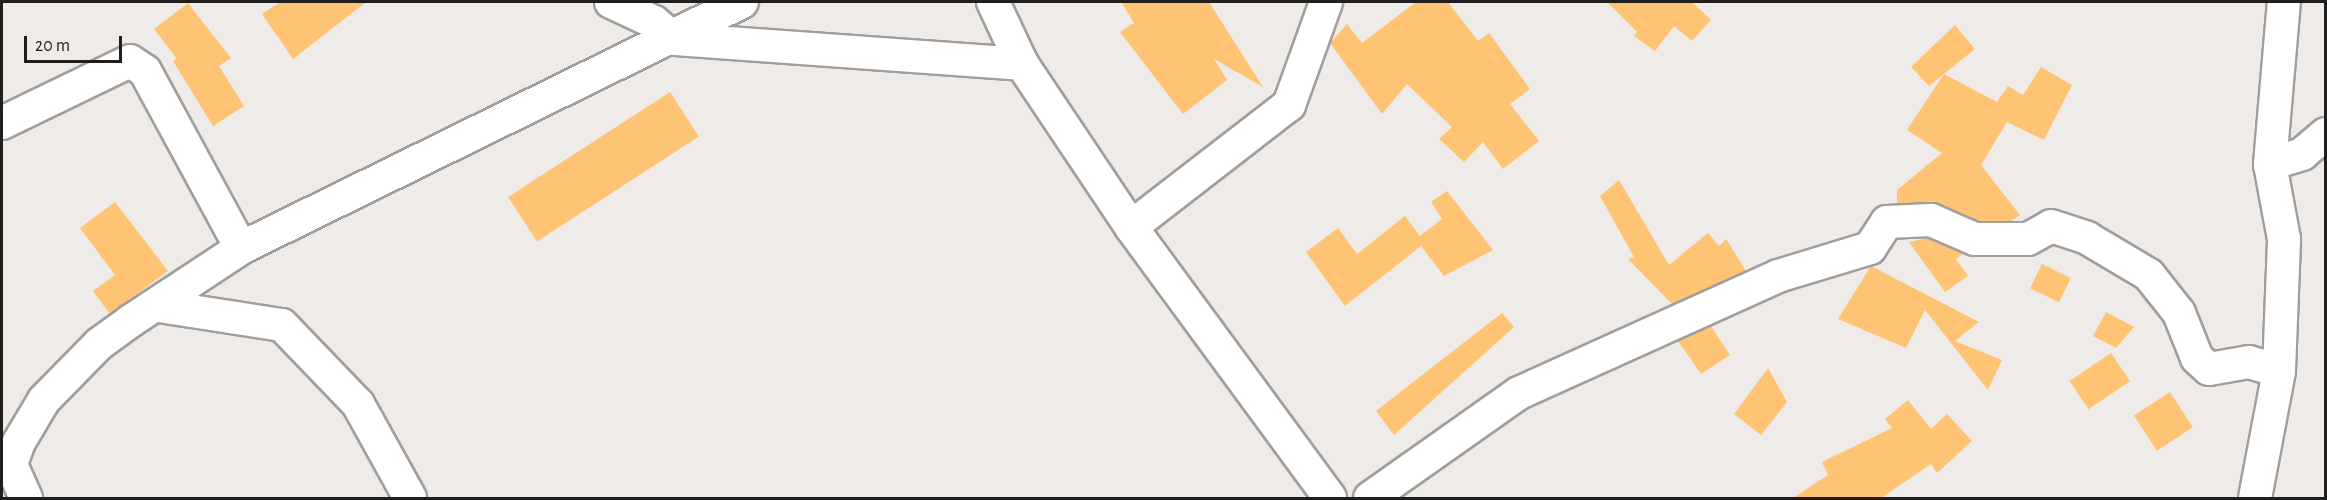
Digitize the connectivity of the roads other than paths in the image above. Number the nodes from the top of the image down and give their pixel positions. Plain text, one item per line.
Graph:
1 (611, 2) edge
2 (742, 2) edge
3 (993, 2) edge
4 (1326, 2) edge
5 (2284, 2) edge
6 (674, 39) junction
7 (1022, 64) junction
8 (2, 123) edge
9 (2325, 134) edge
10 (2270, 164) junction
11 (1131, 227) junction
12 (242, 248) junction
13 (159, 306) junction
14 (2279, 371) junction
15 (6, 466) edge
16 (26, 498) edge
17 (410, 498) edge
18 (1330, 498) edge
19 (1370, 498) edge
20 (2255, 498) edge

1 - 6 street
2 - 6 street
3 - 7 street
4 - 11 street
5 - 10 street
6 - 7 street
6 - 12 street
7 - 11 street
8 - 12 street
9 - 10 street
10 - 14 street
11 - 18 street
12 - 13 street
13 - 15 street
13 - 17 street
14 - 19 street
14 - 20 street
15 - 16 street

